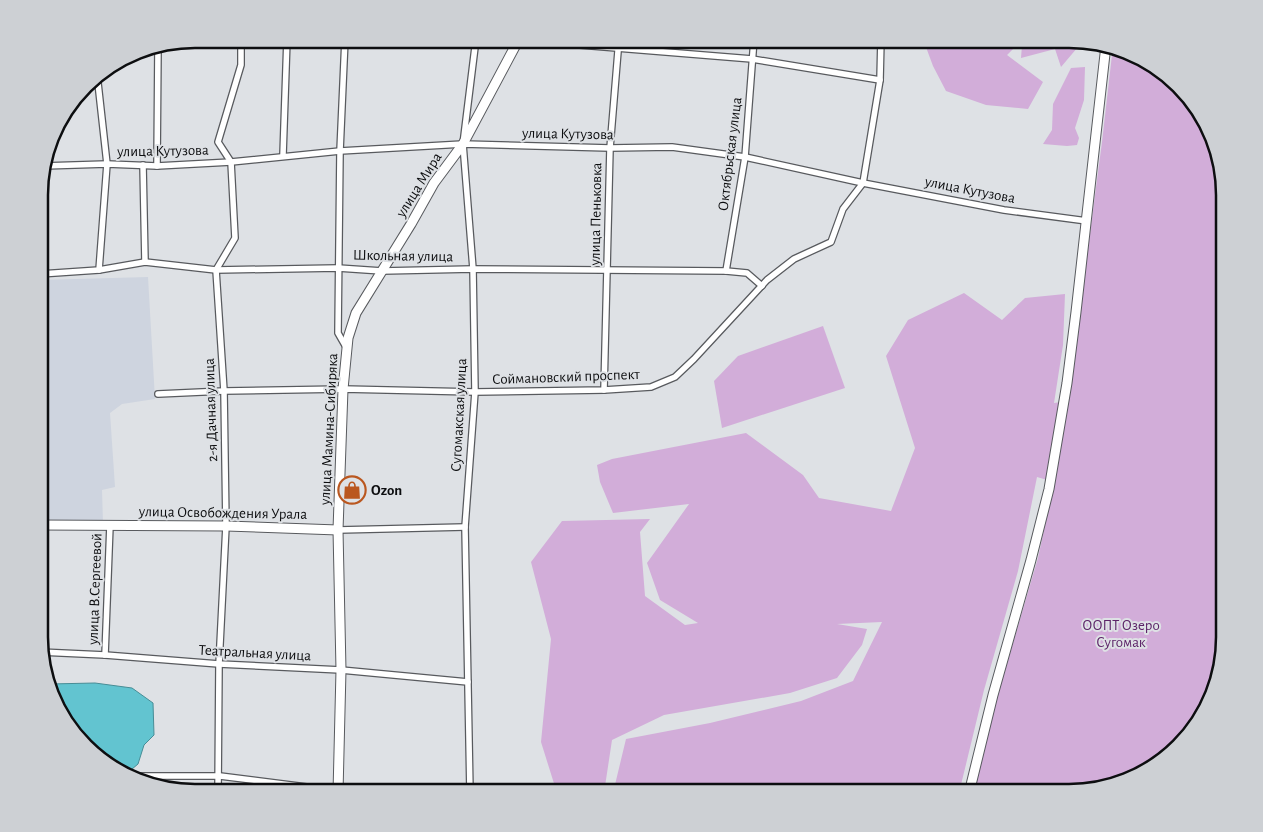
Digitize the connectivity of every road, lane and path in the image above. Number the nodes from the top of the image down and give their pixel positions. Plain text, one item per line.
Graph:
1 (241, 48) edge
2 (287, 48) edge
3 (345, 48) edge
4 (475, 48) edge
5 (514, 48) edge
6 (608, 48) edge
7 (753, 48) edge
8 (881, 48) edge
9 (618, 49) junction
10 (158, 53) edge
11 (1105, 53) edge
12 (752, 59) junction
13 (880, 80) junction
14 (98, 84) edge
15 (463, 144) junction
16 (610, 148) junction
17 (340, 151) junction
18 (283, 155) junction
19 (745, 157) junction
20 (231, 162) junction
21 (107, 164) junction
22 (143, 165) junction
23 (51, 166) edge
24 (157, 166) junction
25 (863, 183) junction
26 (1087, 221) junction
27 (145, 262) junction
28 (338, 268) junction
29 (473, 269) junction
30 (99, 270) junction
31 (216, 270) junction
32 (382, 271) junction
33 (608, 271) junction
34 (726, 271) junction
35 (48, 273) edge
36 (762, 286) junction
37 (347, 348) junction
38 (343, 388) junction
39 (604, 390) junction
40 (224, 391) junction
41 (474, 392) junction
42 (158, 394) dead end
43 (48, 525) edge
44 (110, 525) junction
45 (226, 526) junction
46 (465, 527) junction
47 (338, 530) junction
48 (49, 652) edge
49 (105, 655) junction
50 (220, 664) junction
51 (341, 670) junction
52 (468, 682) junction
53 (146, 776) edge
54 (220, 776) junction
55 (219, 784) edge
56 (279, 784) edge
57 (338, 784) edge
58 (470, 784) edge
59 (971, 784) edge

1 - 20 street
2 - 18 street
3 - 17 street, улица Мамина-Сибиряка
4 - 15 street, Сугомакская улица
5 - 15 main road, улица Мира
6 - 9 street
7 - 12 street, Октябрьская улица
8 - 13 street
9 - 12 street
9 - 16 street, улица Пеньковка
10 - 24 street
11 - 26 main road
12 - 13 street
12 - 19 street, Октябрьская улица
13 - 25 street
14 - 21 street
15 - 16 street, улица Кутузова
15 - 17 street, улица Кутузова
15 - 29 street, Сугомакская улица
15 - 32 main road, улица Мира
16 - 19 street, улица Кутузова
16 - 33 street, улица Пеньковка
17 - 18 street, улица Кутузова
17 - 28 street, улица Мамина-Сибиряка
18 - 20 street, улица Кутузова
19 - 25 street, улица Кутузова
19 - 34 street, Октябрьская улица
20 - 24 street, улица Кутузова
20 - 31 street
21 - 22 street, улица Кутузова
21 - 23 street, улица Кутузова
21 - 30 street
22 - 24 street, улица Кутузова
22 - 27 street
25 - 26 street, улица Кутузова
25 - 36 street, Соймановский проспект
26 - 59 main road
27 - 30 street, Школьная улица
27 - 31 street, Школьная улица
28 - 31 street, Школьная улица
28 - 32 street, Школьная улица
28 - 37 street, улица Мамина-Сибиряка
29 - 32 street, Школьная улица
29 - 33 street, Школьная улица
29 - 41 street, Сугомакская улица
30 - 35 street, Школьная улица
31 - 40 street, 2-я Дачная улица
32 - 37 main road, улица Мира
33 - 34 street, Школьная улица
33 - 39 street, улица Пеньковка
34 - 36 street, Школьная улица
36 - 39 street, Соймановский проспект
37 - 38 main road, улица Мамина-Сибиряка
38 - 40 street, Соймановский проспект
38 - 41 street, Соймановский проспект
38 - 47 main road, улица Мамина-Сибиряка
39 - 41 street, Соймановский проспект
40 - 42 street, Соймановский проспект
40 - 45 street, 2-я Дачная улица
41 - 46 street, Сугомакская улица
43 - 44 main road, улица Освобождения Урала
44 - 45 main road, улица Освобождения Урала
44 - 49 street, улица В.Сергеевой
45 - 47 main road, улица Освобождения Урала
45 - 50 street, 2-я Дачная улица
46 - 47 street, улица Освобождения Урала
46 - 52 street, Сугомакская улица
47 - 51 main road, улица Мамина-Сибиряка
48 - 49 street, Театральная улица
49 - 50 street, Театральная улица
50 - 51 street, Театральная улица
50 - 54 street, 2-я Дачная улица
51 - 52 street, Театральная улица
51 - 57 main road, улица Мамина-Сибиряка
52 - 58 street, Сугомакская улица
53 - 54 street
54 - 55 street, 2-я Дачная улица
54 - 56 street

